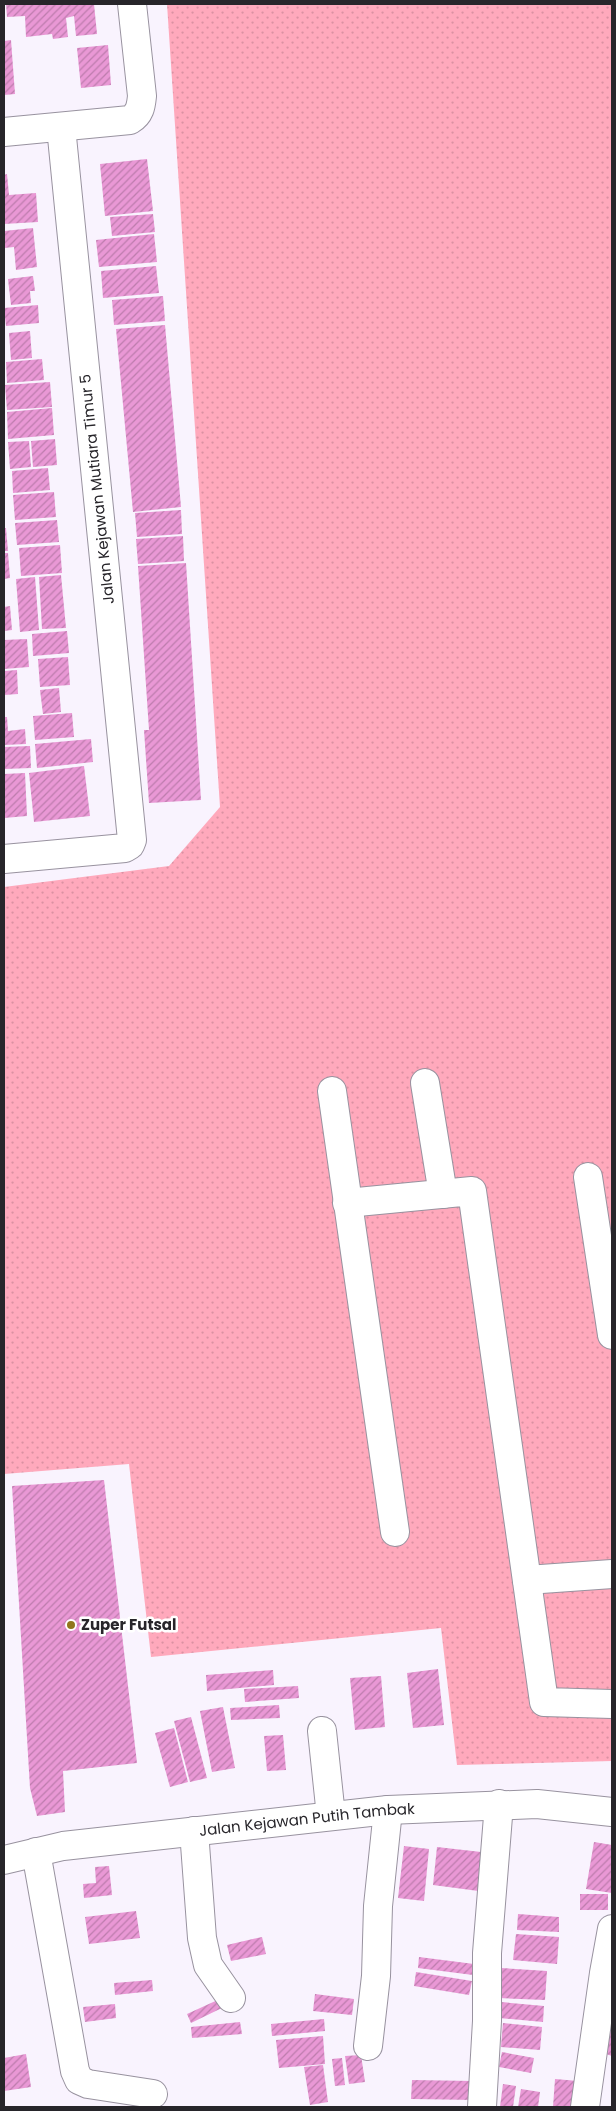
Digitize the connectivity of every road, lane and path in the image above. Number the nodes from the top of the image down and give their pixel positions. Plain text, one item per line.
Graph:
1 (132, 4) edge
2 (61, 127) junction
3 (4, 132) edge
4 (4, 859) edge
5 (425, 1083) dead end
6 (332, 1090) dead end
7 (588, 1177) dead end
8 (443, 1194) junction
9 (347, 1203) junction
10 (612, 1335) edge
11 (395, 1532) dead end
12 (612, 1574) edge
13 (527, 1580) junction
14 (612, 1704) edge
15 (322, 1731) dead end
16 (499, 1804) junction
17 (388, 1810) junction
18 (612, 1812) edge
19 (331, 1816) junction
20 (194, 1831) junction
21 (36, 1852) junction
22 (4, 1860) edge
23 (612, 1929) edge
24 (231, 1998) dead end
25 (368, 2046) dead end
26 (153, 2094) dead end
27 (482, 2107) edge
28 (584, 2107) edge

1 - 2 street
2 - 3 street
2 - 4 street, Jalan Kejawan Mutiara Timur 5
5 - 8 street
6 - 9 street
7 - 10 street
8 - 9 street
8 - 13 street
9 - 11 street
12 - 13 street
13 - 14 street
15 - 19 street
16 - 17 street, Jalan Kejawan Putih Tambak
16 - 18 street, Jalan Kejawan Putih Tambak
16 - 27 street
17 - 19 street, Jalan Kejawan Putih Tambak
17 - 25 street
19 - 20 street, Jalan Kejawan Putih Tambak
20 - 21 street, Jalan Kejawan Putih Tambak
20 - 24 street
21 - 22 street, Jalan Kejawan Putih Tambak
21 - 26 street
23 - 28 street

